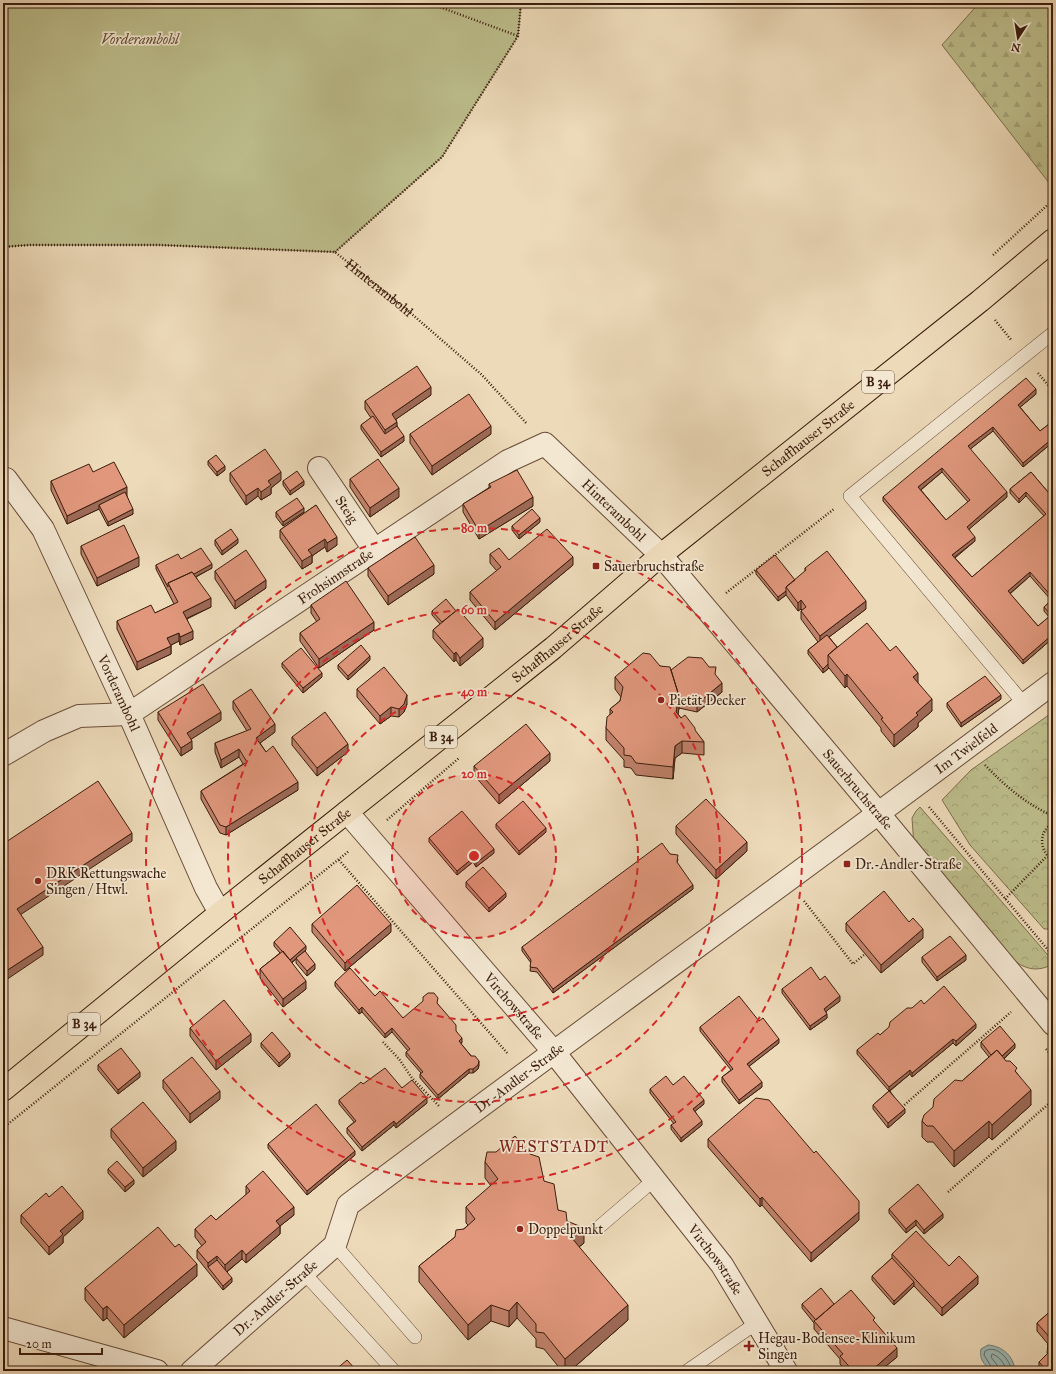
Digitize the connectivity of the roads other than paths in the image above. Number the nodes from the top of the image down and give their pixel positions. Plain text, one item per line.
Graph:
1 (1053, 240) edge
2 (1053, 333) edge
3 (545, 444) joint
4 (318, 468) dead end
5 (6, 479) dead end
6 (374, 551) junction
7 (661, 555) junction
8 (1053, 683) edge
9 (1024, 704) junction
10 (130, 714) junction
11 (3, 755) edge
12 (346, 812) junction
13 (880, 814) junction
14 (220, 912) junction
15 (1048, 1010) edge
16 (553, 1051) junction
17 (3, 1090) edge
18 (655, 1180) junction
19 (598, 1228) dead end
20 (336, 1245) junction
21 (304, 1273) junction
22 (758, 1322) junction
23 (3, 1328) edge
24 (415, 1337) dead end
25 (82, 1350) junction
26 (102, 1371) edge
27 (157, 1371) edge
28 (192, 1371) edge
29 (394, 1371) edge
30 (687, 1371) edge
31 (786, 1371) edge

1 - 7 main road, Schaffhauser Straße / B 34
2 - 9 lane
3 - 6 street, Frohsinnstraße
3 - 7 street, Hinterambohl
4 - 6 street, Steig
5 - 10 street, Vorderambohl
6 - 10 street, Frohsinnstraße
7 - 12 main road, Schaffhauser Straße / B 34
7 - 13 street, Sauerbruchstraße
8 - 9 street, Im Twielfeld
9 - 13 street, Im Twielfeld
10 - 11 street
10 - 14 street, Vorderambohl
12 - 14 main road, Schaffhauser Straße / B 34
12 - 16 street, Virchowstraße
13 - 15 street, Sauerbruchstraße
13 - 16 street, Dr.-Andler-Straße
14 - 17 main road, Schaffhauser Straße / B 34
16 - 18 street, Virchowstraße
16 - 20 street, Dr.-Andler-Straße
18 - 19 lane
18 - 22 street, Virchowstraße
20 - 21 street, Dr.-Andler-Straße
20 - 24 lane
21 - 28 street, Dr.-Andler-Straße
21 - 29 lane
22 - 30 lane
22 - 31 street, Virchowstraße
23 - 25 street
25 - 26 street
25 - 27 street

